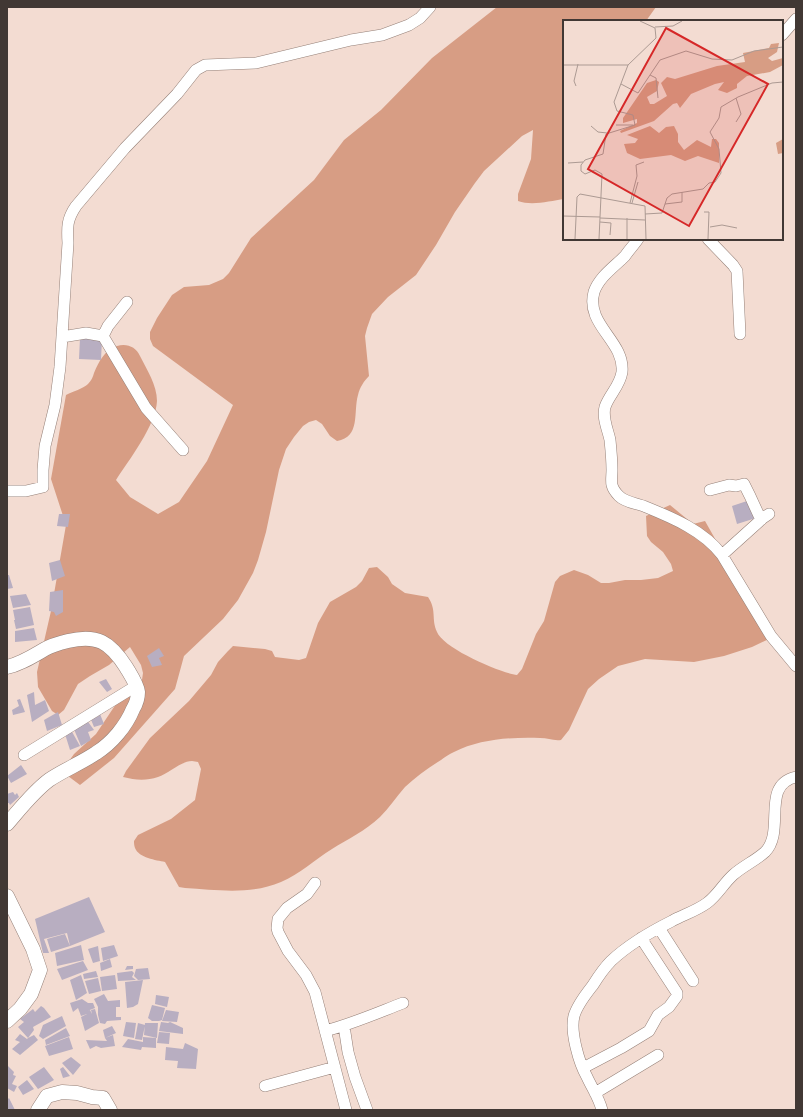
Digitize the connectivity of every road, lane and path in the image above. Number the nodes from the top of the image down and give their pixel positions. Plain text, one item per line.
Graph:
1 (430, 7) edge
2 (796, 19) edge
3 (783, 34) edge
4 (637, 240) edge
5 (709, 240) edge
6 (127, 302) dead end
7 (740, 334) dead end
8 (103, 336) junction
9 (62, 337) junction
10 (182, 450) dead end
11 (710, 490) dead end
12 (7, 491) edge
13 (722, 555) junction
14 (796, 666) edge
15 (7, 667) edge
16 (136, 686) junction
17 (24, 755) dead end
18 (796, 777) edge
19 (7, 824) edge
20 (315, 883) dead end
21 (8, 899) edge
22 (659, 928) junction
23 (641, 938) junction
24 (693, 981) dead end
25 (403, 1003) dead end
26 (7, 1021) edge
27 (344, 1026) junction
28 (325, 1031) junction
29 (658, 1056) dead end
30 (335, 1067) junction
31 (583, 1068) junction
32 (265, 1086) dead end
33 (595, 1093) junction
34 (38, 1110) edge
35 (110, 1110) edge
36 (346, 1110) edge
37 (366, 1110) edge
38 (602, 1110) edge

1 - 9 street
2 - 3 street
4 - 13 street
5 - 7 street
6 - 8 street
8 - 9 street
8 - 10 street
9 - 12 street
11 - 13 street
13 - 14 street
15 - 16 main road
16 - 17 street
16 - 19 main road
18 - 22 street
20 - 28 street
21 - 26 main road
22 - 23 street
22 - 24 street
23 - 31 street
23 - 31 street
25 - 27 street
27 - 28 street
27 - 37 street
28 - 30 street
29 - 33 street
30 - 32 street
30 - 36 street
31 - 33 street
33 - 38 street
34 - 35 main road

